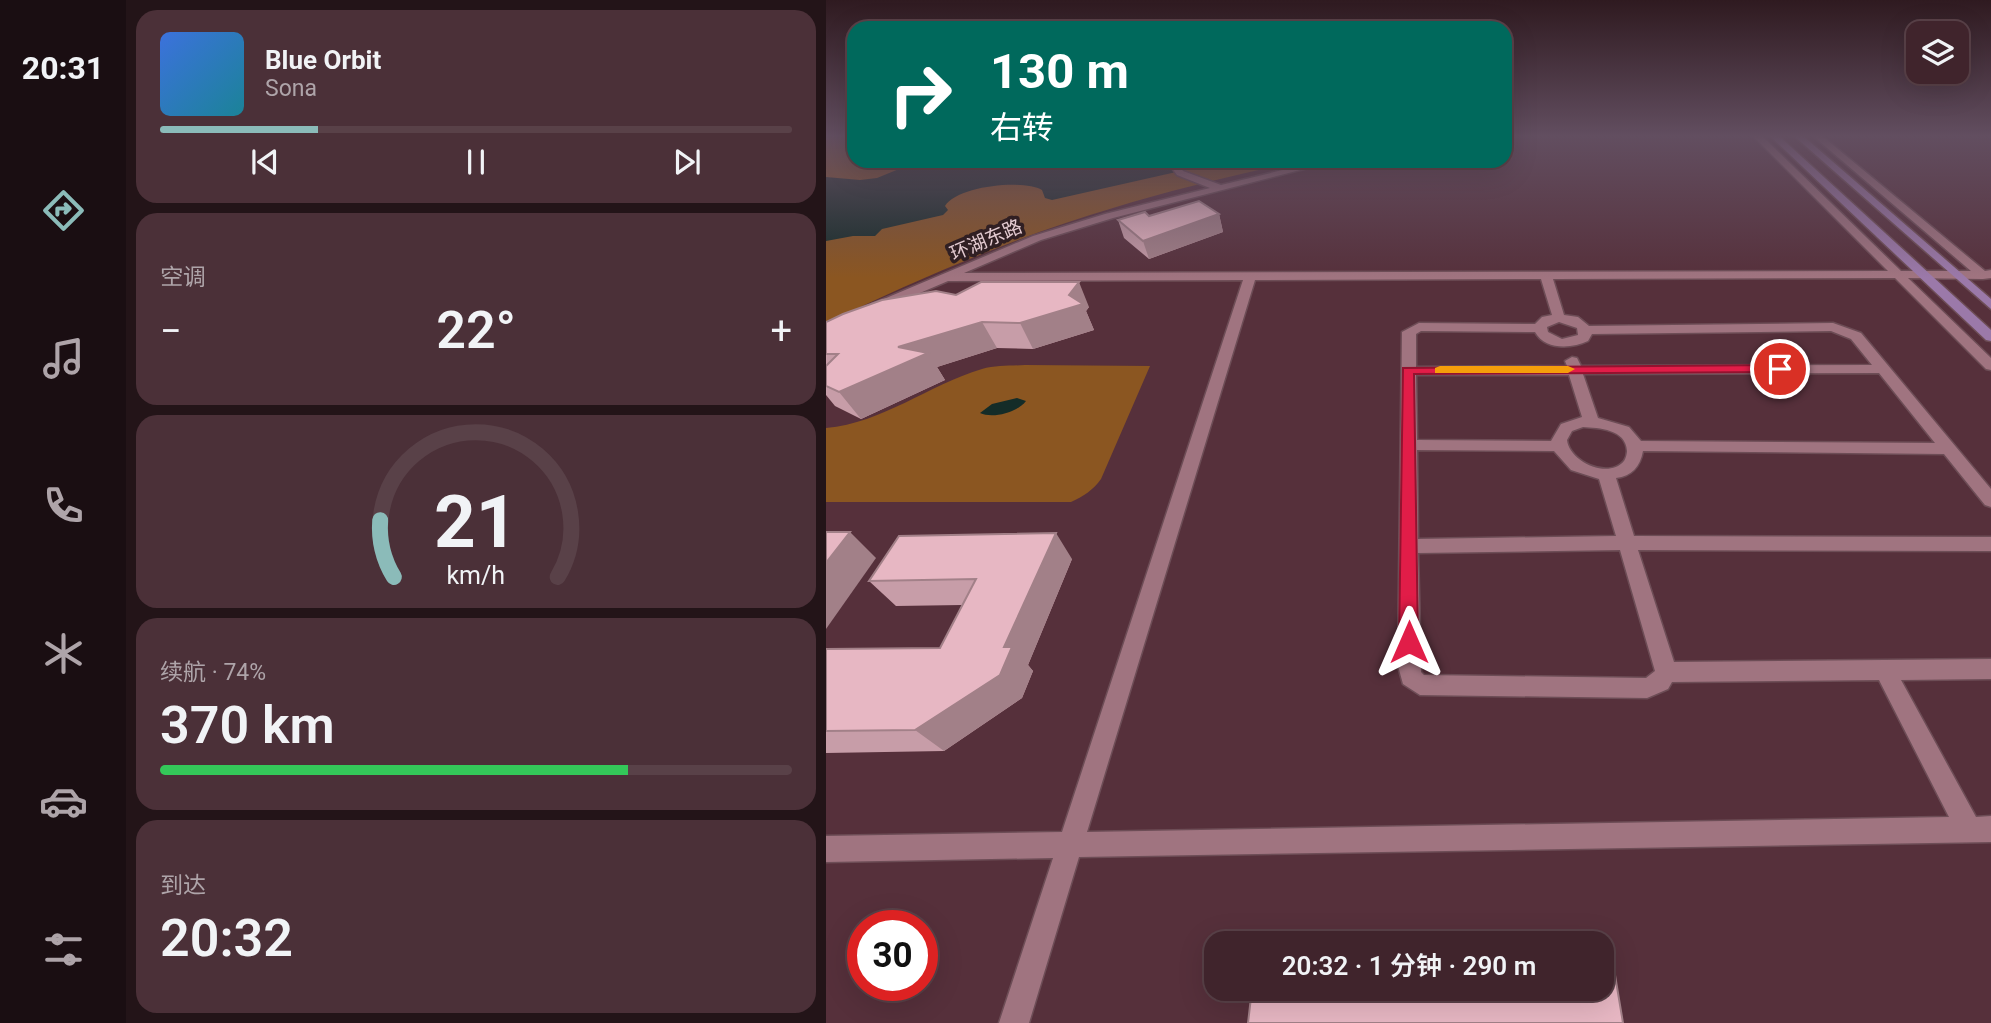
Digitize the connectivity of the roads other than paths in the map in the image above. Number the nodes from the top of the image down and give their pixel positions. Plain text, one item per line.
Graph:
1 (1205, 183) edge
2 (1241, 183) edge
3 (1805, 183) edge
4 (1825, 183) edge
5 (1852, 183) edge
6 (1874, 183) edge
7 (1219, 188) junction
8 (1898, 274) junction
9 (1924, 274) junction
10 (1956, 274) junction
11 (1546, 275) junction
12 (1250, 276) junction
13 (943, 277) junction
14 (1988, 277) edge
15 (1991, 305) edge
16 (862, 313) edge
17 (1559, 318) junction
18 (1540, 328) junction
19 (1585, 330) junction
20 (1991, 337) edge
21 (1566, 343) junction
22 (1991, 366) edge
23 (1574, 369) junction
24 (1883, 369) junction
25 (1408, 370) junction
26 (1591, 421) junction
27 (1408, 445) junction
28 (1559, 446) junction
29 (1637, 446) junction
30 (1949, 449) junction
31 (1606, 473) junction
32 (1991, 501) edge
33 (1627, 543) junction
34 (1991, 544) edge
35 (1408, 546) junction
36 (1991, 669) edge
37 (1885, 670) junction
38 (1666, 672) junction
39 (1980, 829) edge
40 (1070, 845) junction
41 (826, 849) edge
42 (1014, 1023) edge

1 - 7 street
2 - 7 street, 环湖东路
3 - 8 street
4 - 9 main road
5 - 10 main road
6 - 14 street
7 - 13 street, 环湖东路
8 - 9 street
8 - 11 street
8 - 22 street
9 - 10 street
9 - 20 main road
10 - 14 street
10 - 15 main road
11 - 12 street
11 - 17 street
12 - 13 street
12 - 40 street
13 - 16 street, 环湖东路
17 - 18 street
17 - 19 street
18 - 21 street
18 - 25 street
19 - 21 street
19 - 24 street
21 - 23 street
23 - 24 street
23 - 25 street
23 - 26 street
24 - 30 street
25 - 27 street
26 - 28 street
26 - 29 street
27 - 28 street
27 - 35 street
28 - 31 street
29 - 30 street
29 - 31 street
30 - 32 street
31 - 33 street
33 - 34 street
33 - 35 street
33 - 38 street
35 - 38 street
36 - 37 street
37 - 38 street
37 - 39 street
39 - 40 street
40 - 41 street
40 - 42 street

